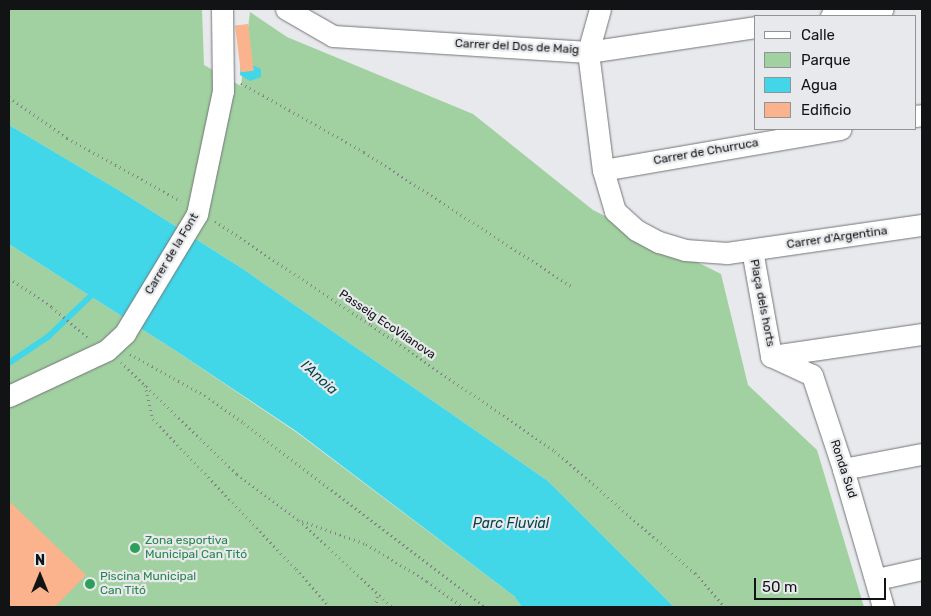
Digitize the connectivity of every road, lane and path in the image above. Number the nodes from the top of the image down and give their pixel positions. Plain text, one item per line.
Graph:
1 (222, 9) edge
2 (286, 9) edge
3 (600, 9) edge
4 (883, 9) edge
5 (838, 15) edge
6 (754, 27) edge
7 (588, 52) junction
8 (223, 72) junction
9 (9, 97) edge
10 (834, 130) edge
11 (603, 170) junction
12 (198, 213) junction
13 (922, 226) edge
14 (752, 250) junction
15 (9, 278) edge
16 (571, 286) dead end
17 (922, 334) edge
18 (83, 335) dead end
19 (108, 350) junction
20 (772, 356) junction
21 (145, 384) junction
22 (9, 396) edge
23 (922, 454) edge
24 (843, 469) junction
25 (299, 520) junction
26 (922, 569) edge
27 (877, 579) junction
28 (378, 595) junction
29 (330, 607) edge
30 (376, 607) edge
31 (392, 607) edge
32 (463, 607) edge
33 (485, 607) edge
34 (725, 607) edge
35 (883, 607) edge

1 - 8 street, Carrer de la Font
2 - 7 street, Carrer del Dos de Maig
3 - 7 street
4 - 5 street
6 - 7 street, Carrer del Dos de Maig
7 - 11 street, Carrer d'Argentina
8 - 12 street, Carrer de la Font
8 - 16 path
9 - 12 path, Passeig EcoVilanova
10 - 11 street, Carrer de Churruca
11 - 14 street, Carrer d'Argentina
12 - 19 street, Carrer de la Font
12 - 34 path, Passeig EcoVilanova
13 - 14 street, Carrer d'Argentina
14 - 20 street, Plaça dels horts
15 - 18 path
17 - 20 street
19 - 21 path
19 - 22 street, Carrer de la Font
19 - 33 path
20 - 24 street, Ronda Sud
21 - 25 path
21 - 29 path
23 - 24 street
24 - 27 street, Ronda Sud
25 - 28 path
25 - 32 path
26 - 27 street
27 - 35 street, Ronda Sud
28 - 30 path
28 - 31 path

